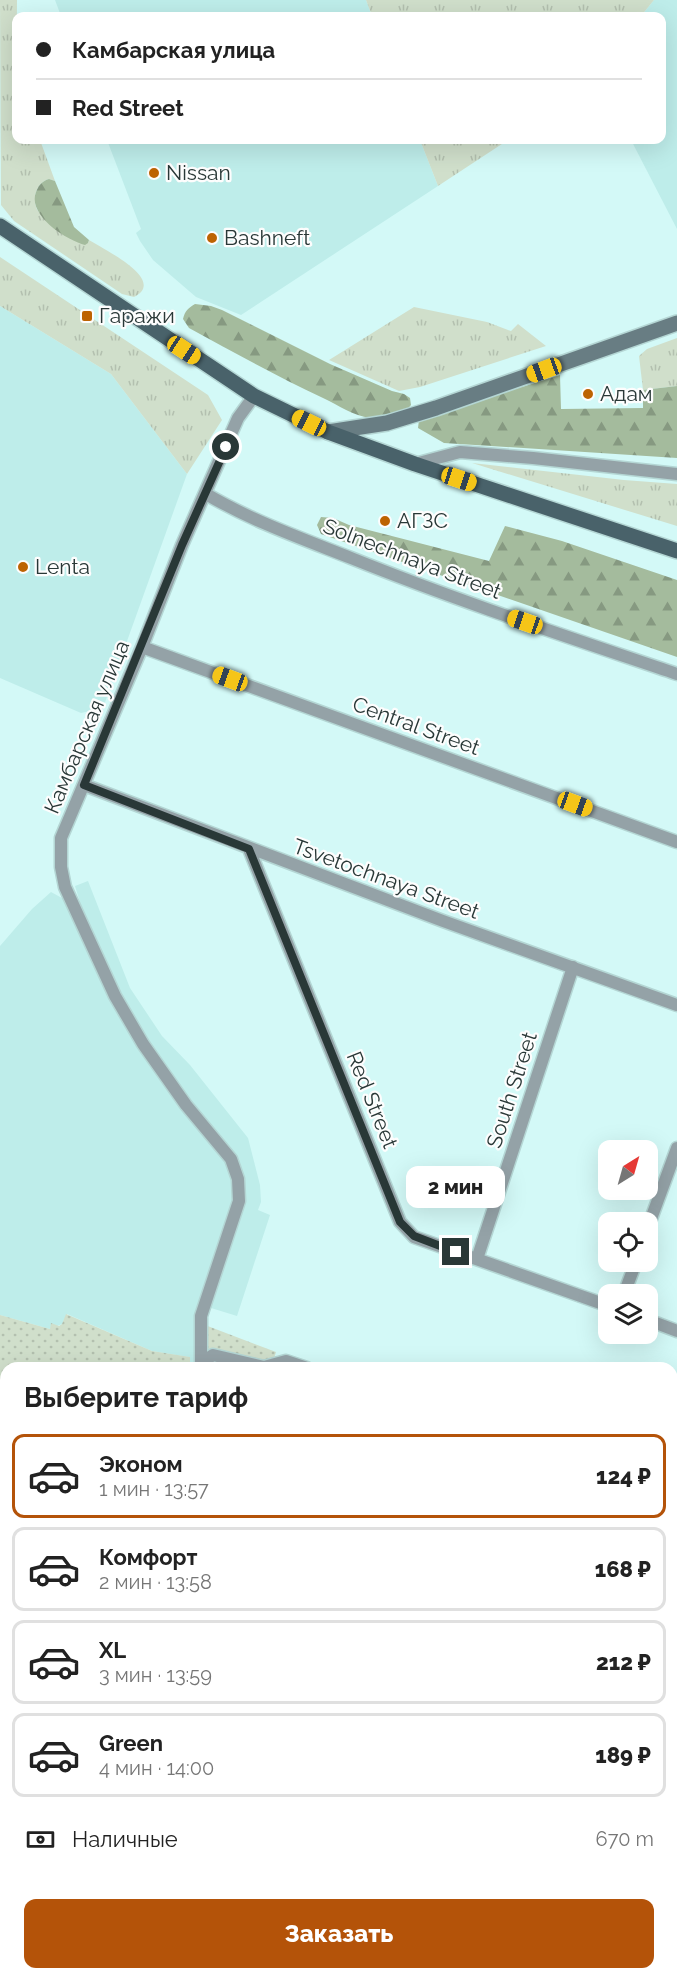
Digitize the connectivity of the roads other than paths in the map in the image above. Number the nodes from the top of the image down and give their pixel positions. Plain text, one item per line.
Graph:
1 (0, 219) edge
2 (6, 230) edge
3 (677, 323) edge
4 (254, 396) junction
5 (328, 432) junction
6 (415, 464) junction
7 (677, 474) edge
8 (206, 494) junction
9 (677, 551) edge
10 (142, 647) junction
11 (677, 674) edge
12 (84, 785) junction
13 (677, 842) edge
14 (249, 849) junction
15 (573, 967) junction
16 (677, 1005) edge
17 (677, 1148) edge
18 (654, 1212) edge
19 (477, 1259) junction
20 (598, 1302) edge
21 (658, 1324) edge
22 (677, 1331) edge
23 (201, 1362) edge
24 (202, 1362) edge
25 (243, 1362) edge

1 - 2 main road
2 - 4 main road
3 - 5 street
4 - 5 main road
4 - 8 street, Камбарская улица
5 - 6 main road
6 - 7 street
6 - 9 main road
8 - 10 street, Камбарская улица
8 - 11 street, Solnechnaya Street
10 - 12 street, Камбарская улица
10 - 13 street, Central Street
12 - 14 street, Tsvetochnaya Street
12 - 23 street, Камбарская улица
14 - 15 street, Tsvetochnaya Street
14 - 19 street, Red Street
15 - 16 street, Tsvetochnaya Street
15 - 19 street, South Street
17 - 18 street
19 - 20 street, Red Street
21 - 22 street
24 - 25 street, Камбарская улица

